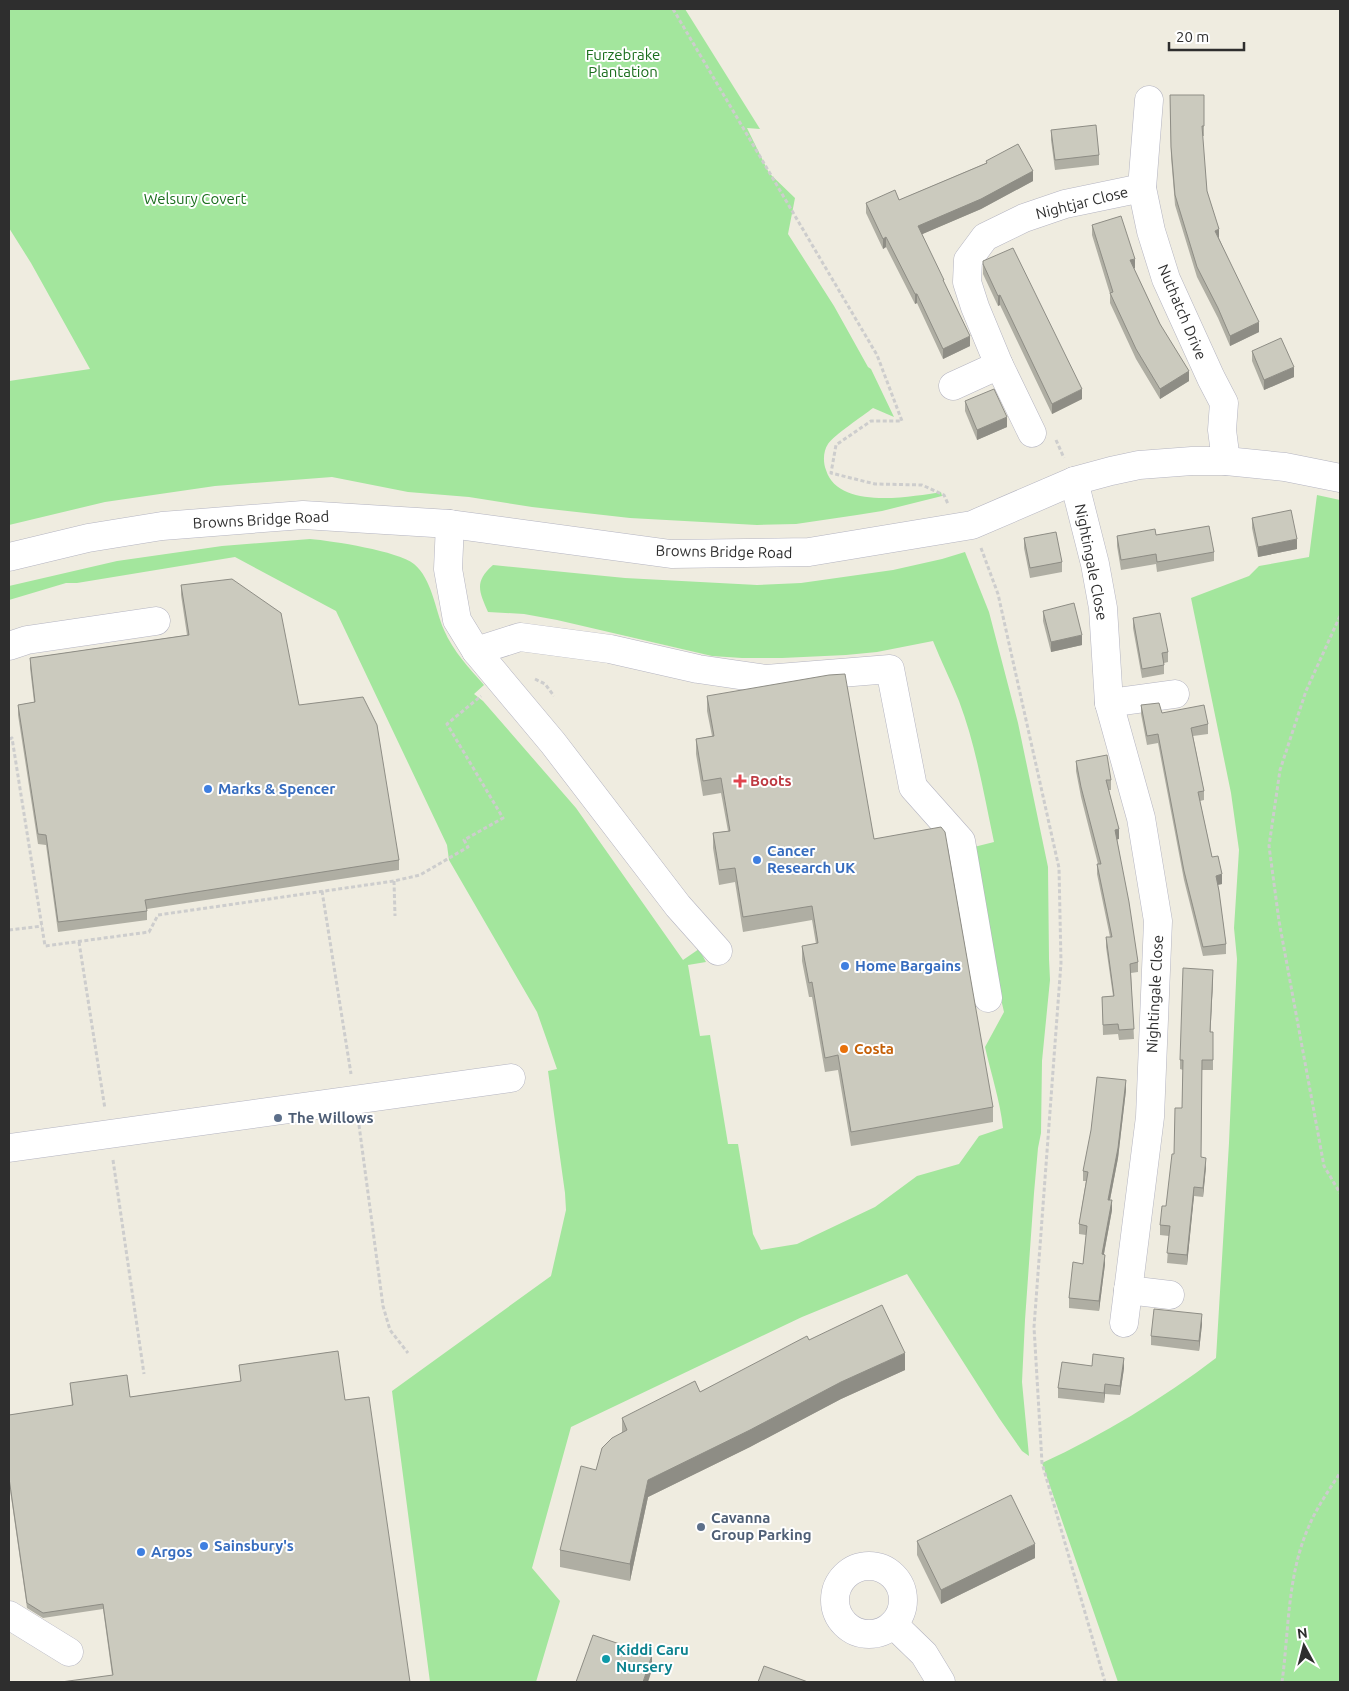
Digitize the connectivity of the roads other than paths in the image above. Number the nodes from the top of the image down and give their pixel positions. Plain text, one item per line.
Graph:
1 (1149, 100) dead end
2 (1142, 188) junction
3 (999, 365) junction
4 (953, 386) dead end
5 (1032, 433) road end
6 (1226, 461) junction
7 (1340, 478) edge
8 (1074, 481) junction
9 (450, 524) junction
10 (9, 558) edge
11 (156, 621) dead end
12 (9, 646) edge
13 (476, 651) junction
14 (1175, 694) dead end
15 (1109, 703) junction
16 (718, 951) dead end
17 (988, 998) dead end
18 (511, 1078) dead end
19 (9, 1148) edge
20 (1128, 1290) junction
21 (1170, 1295) dead end
22 (1124, 1323) dead end
23 (9, 1616) edge
24 (893, 1624) dead end
25 (69, 1652) dead end
26 (941, 1682) edge

1 - 2 street, Nuthatch Drive
2 - 3 street, Nightjar Close
2 - 6 street, Nuthatch Drive
3 - 4 street
3 - 5 street, Nightjar Close
6 - 7 street, Browns Bridge Road
6 - 8 street, Browns Bridge Road
8 - 9 street, Browns Bridge Road
8 - 15 street, Nightingale Close
9 - 10 street, Browns Bridge Road
9 - 13 street
11 - 12 street
13 - 16 street
13 - 17 street
14 - 15 street
15 - 20 street, Nightingale Close
18 - 19 street
20 - 21 street
20 - 22 street, Nightingale Close
23 - 25 street
24 - 26 street

